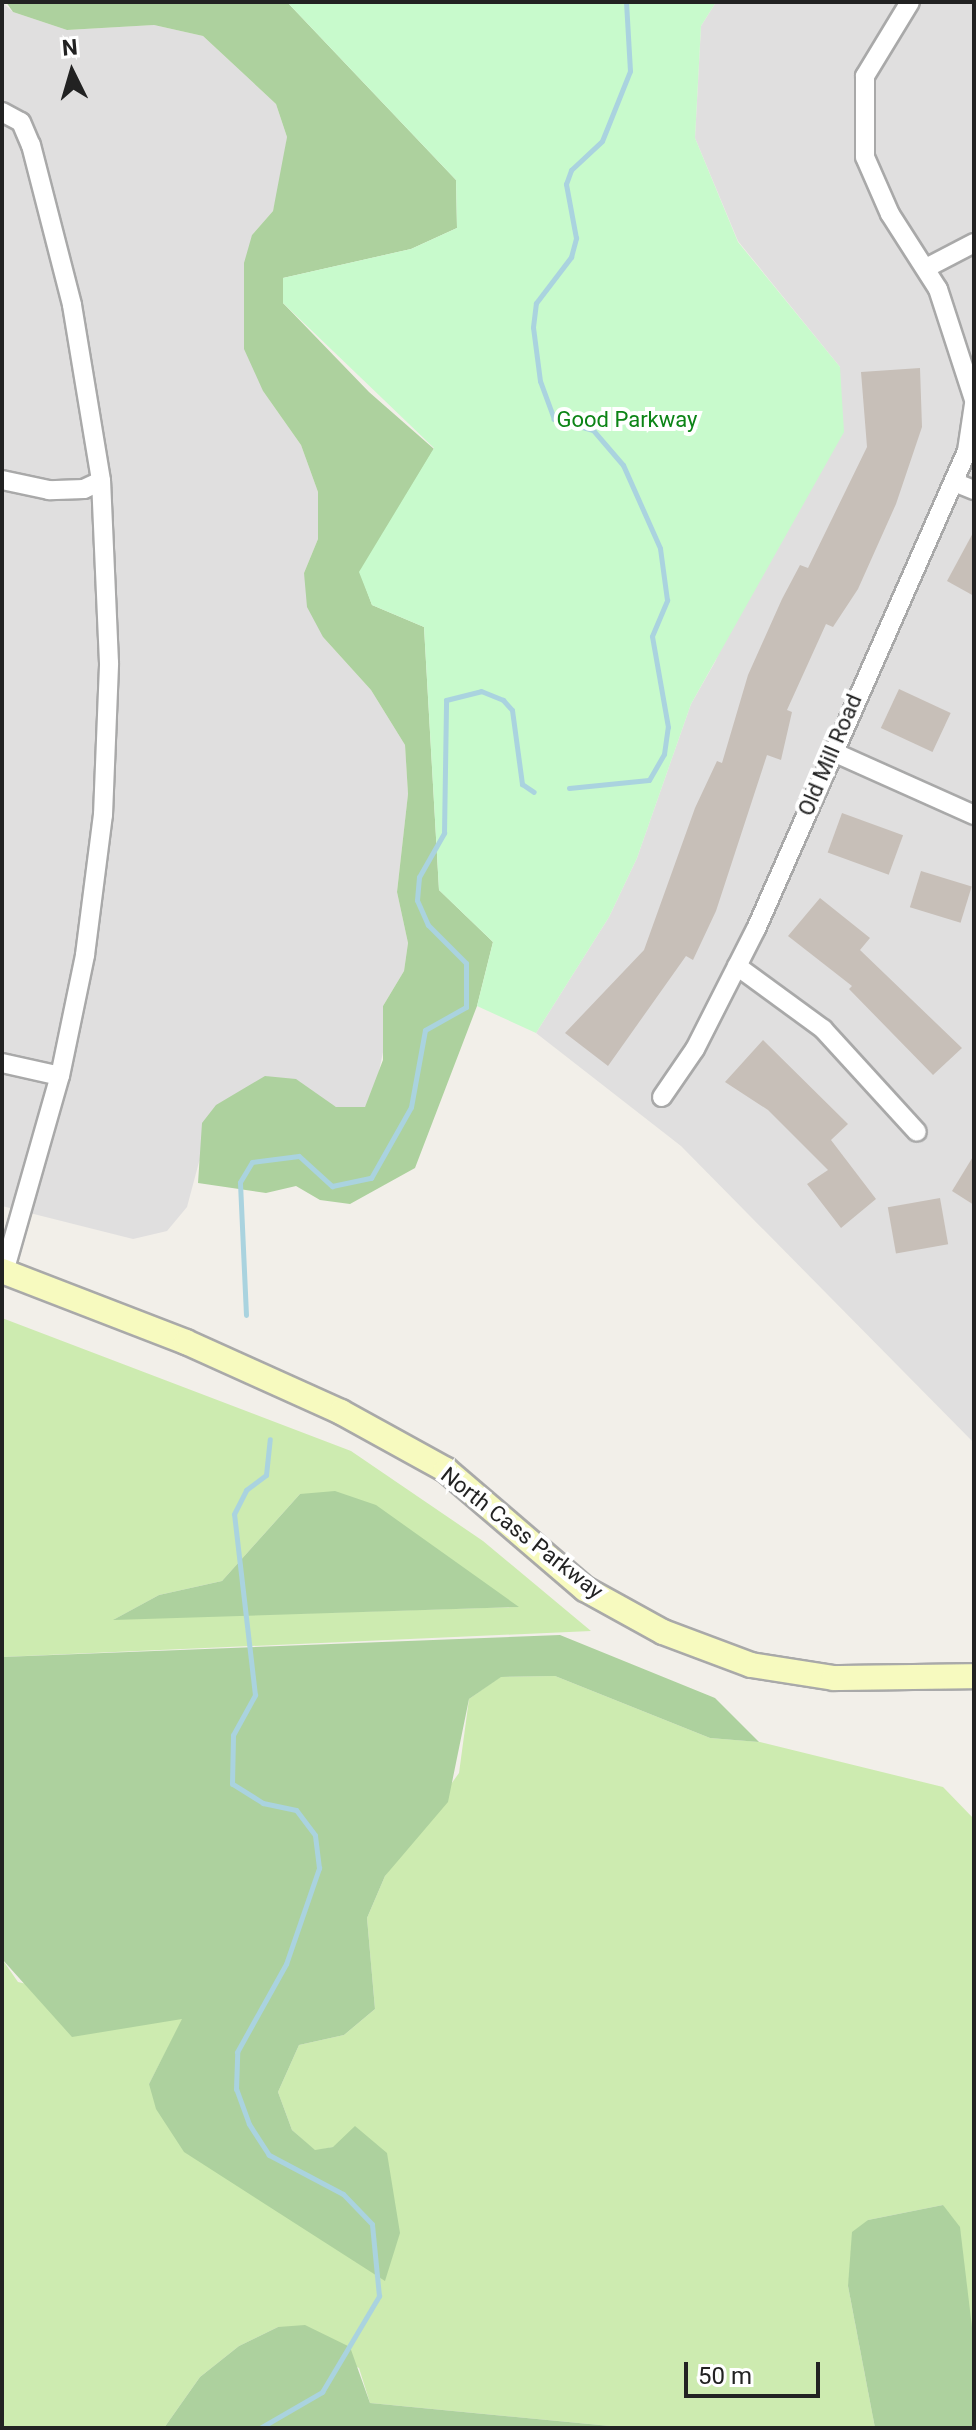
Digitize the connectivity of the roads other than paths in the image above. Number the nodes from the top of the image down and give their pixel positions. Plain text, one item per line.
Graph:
1 (910, 2) edge
2 (2, 112) edge
3 (974, 243) edge
4 (928, 267) junction
5 (974, 402) edge
6 (2, 480) edge
7 (101, 481) junction
8 (954, 482) junction
9 (974, 490) edge
10 (831, 751) junction
11 (974, 815) edge
12 (737, 966) junction
13 (2, 1063) edge
14 (60, 1076) junction
15 (662, 1097) dead end
16 (917, 1132) dead end
17 (3, 1271) edge
18 (974, 1676) edge

1 - 4 street, Old Mill Road
2 - 7 street
3 - 4 street
4 - 5 street, Old Mill Road
5 - 8 street, Old Mill Road
6 - 7 street
7 - 14 street
8 - 9 street
8 - 10 street, Old Mill Road
10 - 11 street
10 - 12 street, Old Mill Road
12 - 15 street, Old Mill Road
12 - 16 street
13 - 14 street
14 - 17 street
17 - 18 street, North Cass Parkway

